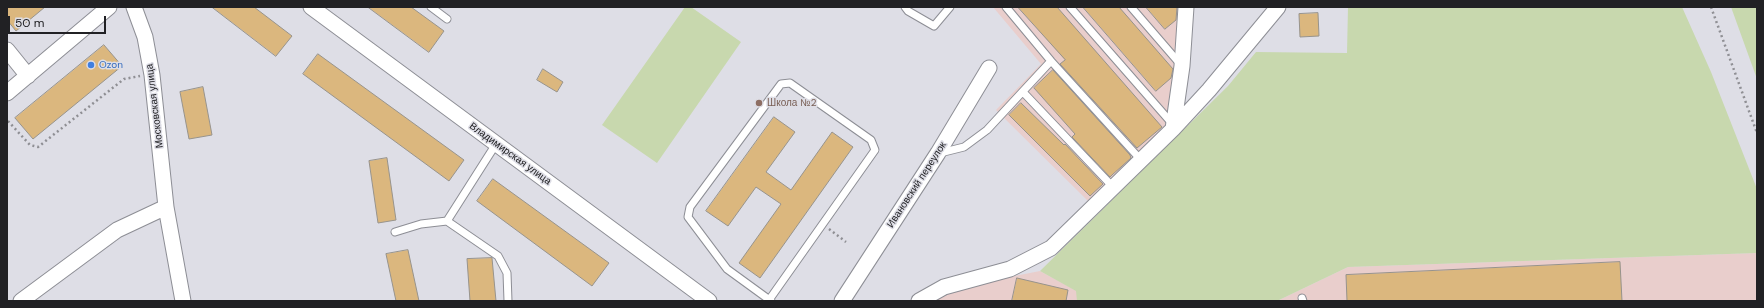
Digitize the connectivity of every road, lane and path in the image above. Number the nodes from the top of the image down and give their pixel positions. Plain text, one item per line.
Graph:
1 (109, 7) edge
2 (134, 7) edge
3 (310, 7) edge
4 (431, 7) edge
5 (905, 7) edge
6 (950, 7) edge
7 (1006, 7) edge
8 (1070, 7) edge
9 (1131, 7) edge
10 (1186, 7) edge
11 (1278, 7) edge
12 (1711, 7) edge
13 (447, 19) dead end
14 (7, 50) edge
15 (1051, 61) junction
16 (1182, 66) junction
17 (989, 68) dead end
18 (152, 74) junction
19 (28, 76) junction
20 (1023, 92) junction
21 (7, 93) edge
22 (8, 121) edge
23 (1174, 125) junction
24 (1757, 133) edge
25 (496, 144) junction
26 (938, 153) junction
27 (1141, 160) junction
28 (1113, 187) junction
29 (166, 207) junction
30 (447, 221) junction
31 (822, 225) junction
32 (394, 232) dead end
33 (846, 242) dead end
34 (770, 300) edge
35 (926, 300) edge
36 (21, 301) edge
37 (183, 301) edge
38 (508, 301) edge
39 (709, 301) edge
40 (842, 301) edge

1 - 19 street
2 - 18 street, Московская улица
3 - 25 street, Владимирская улица
4 - 13 lane
5 - 6 lane
7 - 15 lane
8 - 23 lane
9 - 16 lane
10 - 16 street
11 - 23 street
12 - 24 path
14 - 19 street
15 - 20 lane
15 - 27 lane
16 - 23 street
17 - 26 street, Ивановский переулок
18 - 22 path
18 - 29 street, Московская улица
19 - 21 street
20 - 26 lane
20 - 28 lane
23 - 27 street
25 - 30 lane
25 - 39 street, Владимирская улица
26 - 40 street, Ивановский переулок
27 - 28 street
28 - 35 street
29 - 36 street
29 - 37 street, Московская улица
30 - 32 lane
30 - 38 lane
31 - 33 path
31 - 34 lane
31 - 34 lane

